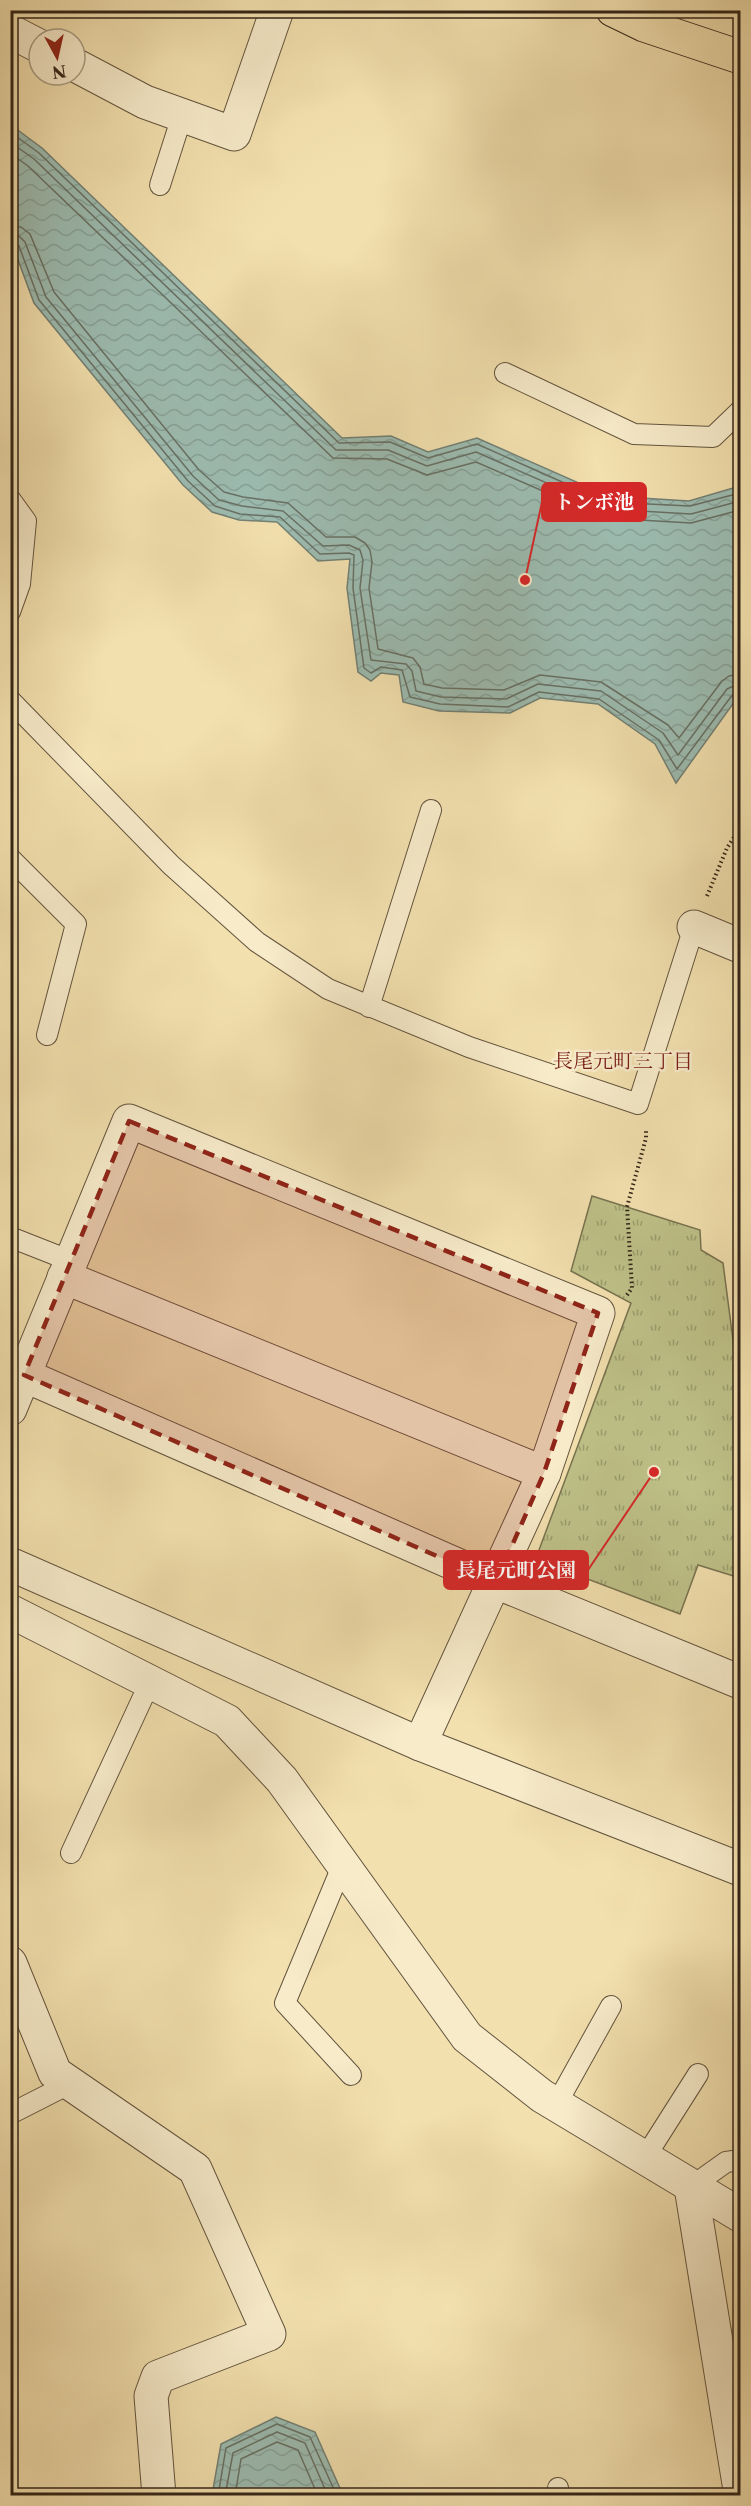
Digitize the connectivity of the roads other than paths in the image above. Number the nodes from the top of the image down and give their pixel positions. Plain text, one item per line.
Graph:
1 (277, 10) edge
2 (613, 10) edge
3 (10, 31) edge
4 (27, 40) edge
5 (741, 57) edge
6 (87, 71) edge
7 (182, 116) junction
8 (160, 185) dead end
9 (505, 373) dead end
10 (741, 411) edge
11 (10, 499) edge
12 (10, 612) edge
13 (10, 700) edge
14 (431, 810) dead end
15 (10, 858) edge
16 (694, 927) joint
17 (741, 946) edge
18 (369, 1007) junction
19 (47, 1035) dead end
20 (10, 1237) edge
21 (68, 1269) junction
22 (17, 1372) edge
23 (10, 1409) edge
24 (544, 1473) junction
25 (10, 1564) edge
26 (496, 1582) junction
27 (10, 1611) edge
28 (150, 1682) junction
29 (741, 1682) edge
30 (420, 1744) junction
31 (71, 1853) dead end
32 (343, 1864) junction
33 (741, 1869) edge
34 (10, 1963) edge
35 (611, 2006) dead end
36 (698, 2074) dead end
37 (351, 2075) dead end
38 (71, 2083) junction
39 (556, 2105) junction
40 (10, 2114) edge
41 (645, 2159) junction
42 (741, 2160) edge
43 (691, 2187) junction
44 (741, 2215) edge
45 (741, 2490) edge
46 (159, 2496) edge

1 - 7 street
2 - 5 main road
3 - 4 street
6 - 7 street
7 - 8 lane
9 - 10 lane
11 - 12 lane
13 - 18 lane
14 - 18 lane
15 - 19 lane
16 - 17 street
16 - 18 lane
20 - 21 lane
21 - 22 street
21 - 24 street
21 - 24 street
22 - 23 street
22 - 26 street
24 - 26 street
25 - 30 street
26 - 29 street
26 - 30 street
27 - 28 street
28 - 31 lane
28 - 32 street
30 - 33 street
32 - 37 lane
32 - 39 street
34 - 38 street
35 - 39 lane
36 - 41 lane
38 - 40 lane
38 - 46 street
39 - 41 street
41 - 43 street
42 - 43 lane
43 - 44 street
43 - 45 street

